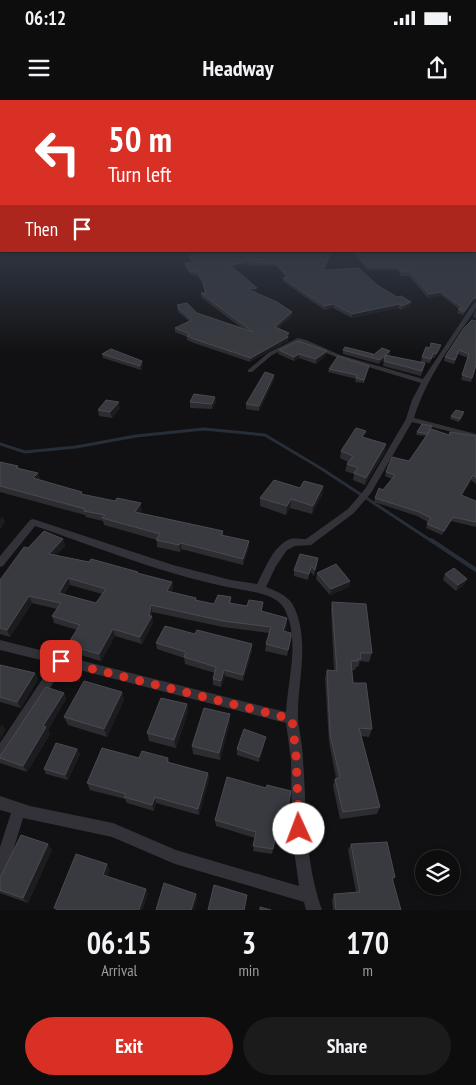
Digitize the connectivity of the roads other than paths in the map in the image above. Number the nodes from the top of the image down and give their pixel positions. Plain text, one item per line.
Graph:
1 (476, 304) edge
2 (250, 372) dead end
3 (425, 382) junction
4 (410, 419) junction
5 (476, 436) edge
6 (0, 563) edge
7 (260, 589) junction
8 (0, 645) edge
9 (61, 661) junction
10 (292, 719) junction
11 (0, 754) edge
12 (0, 803) edge
13 (19, 809) junction
14 (0, 871) edge
15 (311, 903) edge

1 - 3 street
2 - 3 street
3 - 4 street
4 - 5 street
4 - 7 street
6 - 7 street
7 - 10 street
8 - 9 street
9 - 10 street
9 - 11 street
10 - 15 street
12 - 13 street
13 - 14 street
13 - 15 street

